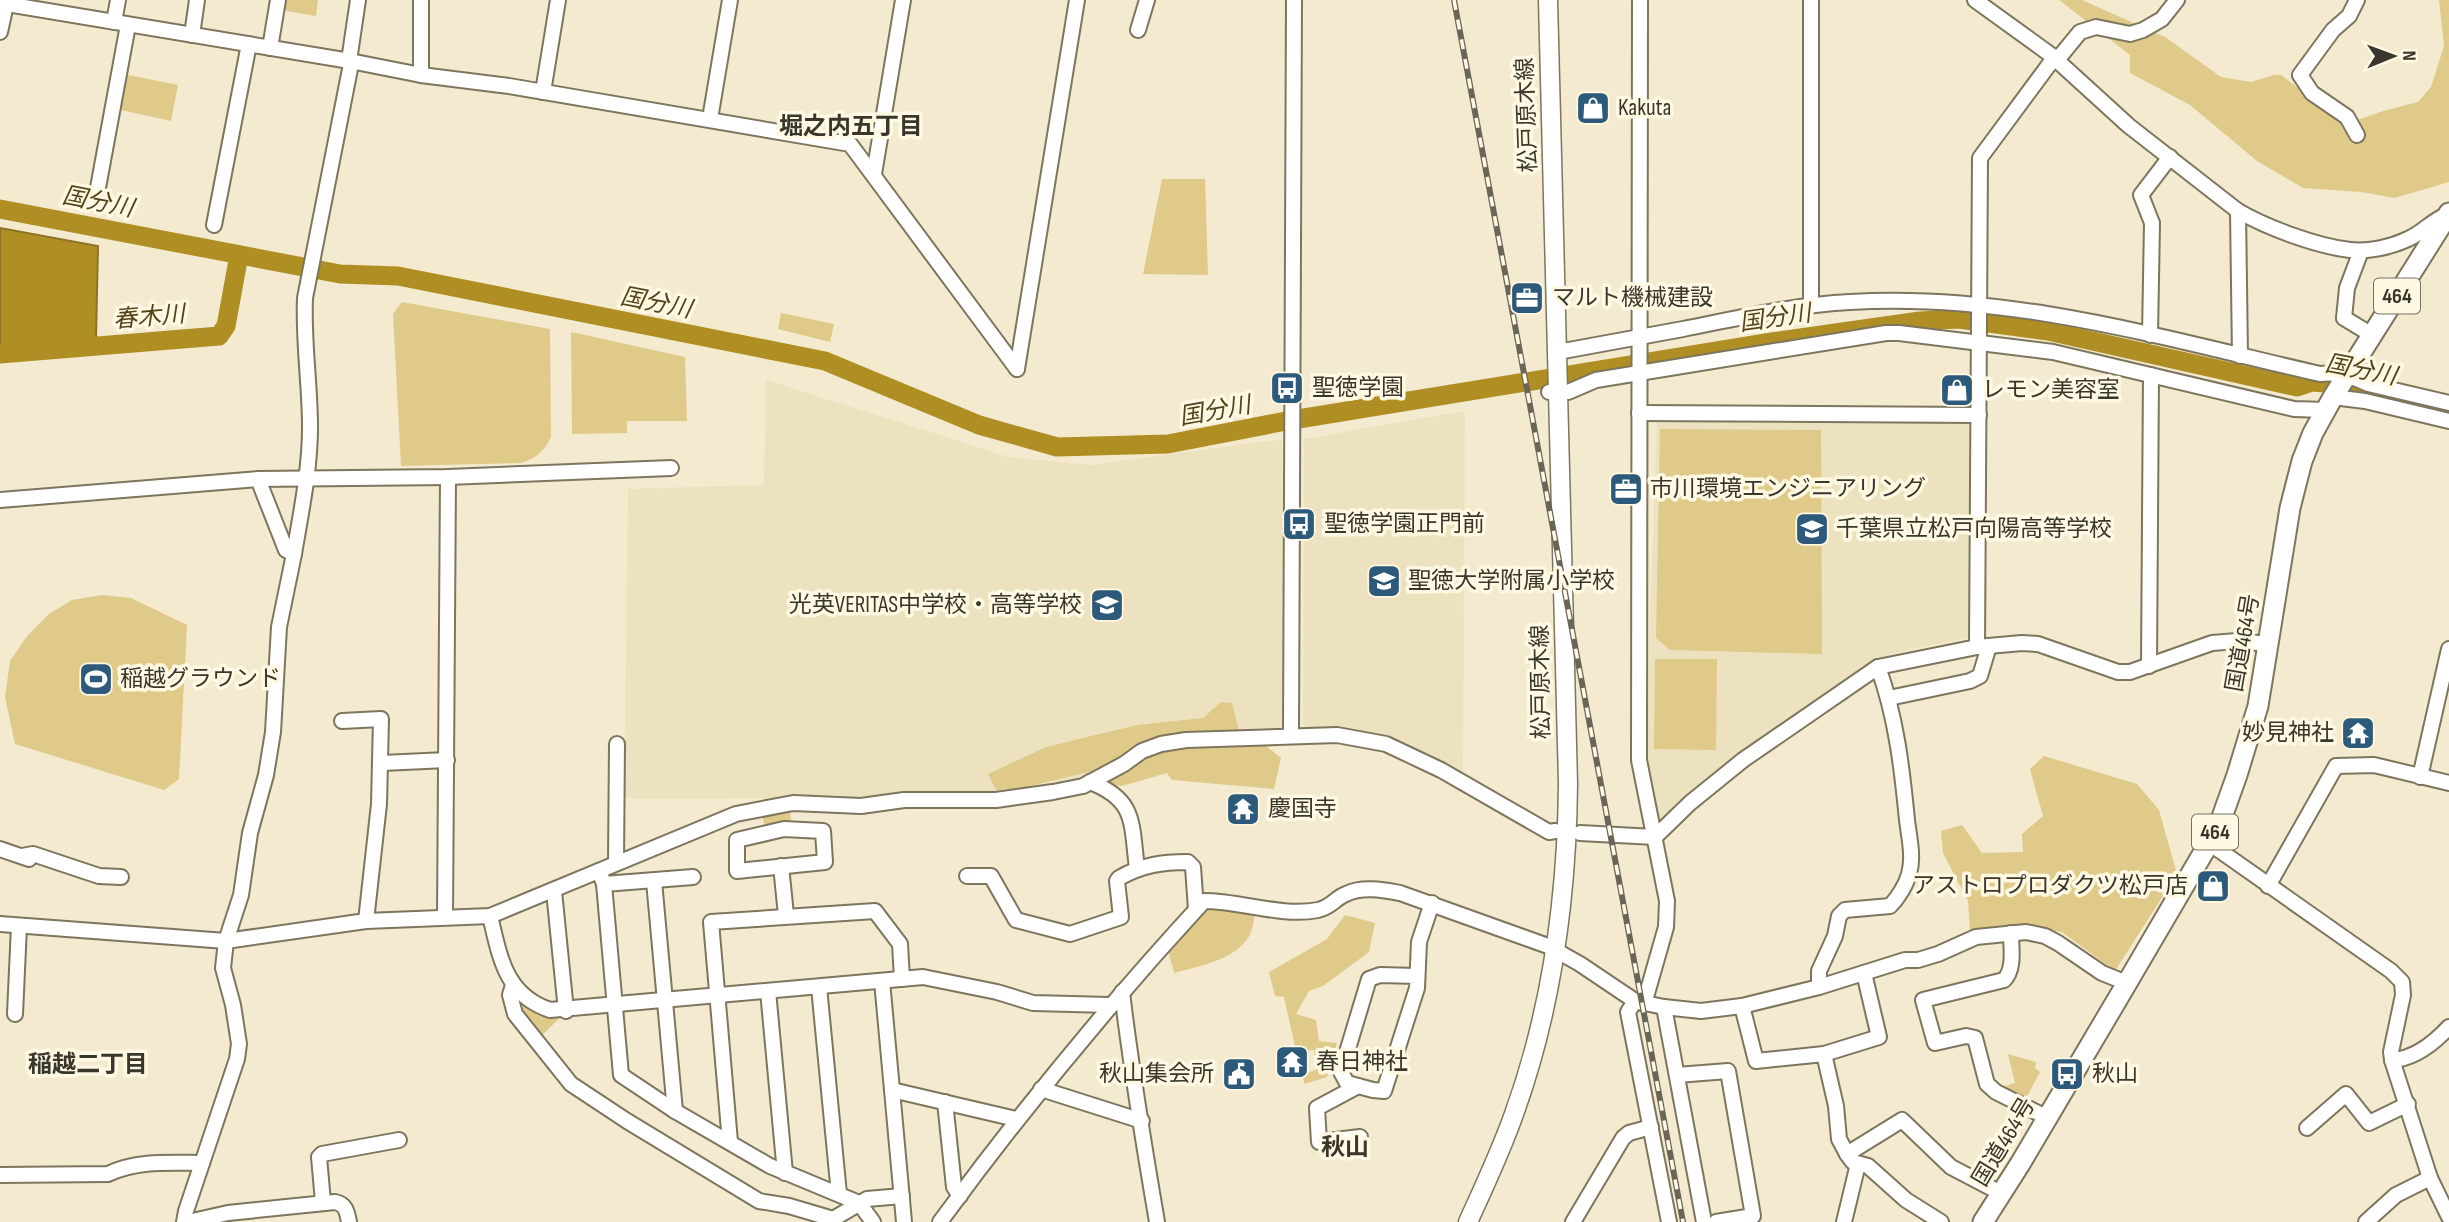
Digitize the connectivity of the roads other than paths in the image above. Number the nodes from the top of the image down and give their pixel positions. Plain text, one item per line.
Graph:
1 (118, 0) edge
2 (197, 0) edge
3 (278, 0) edge
4 (358, 0) edge
5 (421, 0) edge
6 (558, 0) edge
7 (730, 0) edge
8 (903, 0) edge
9 (1077, 0) edge
10 (1147, 0) edge
11 (1294, 0) edge
12 (1548, 0) edge
13 (1640, 0) edge
14 (1811, 0) edge
15 (1975, 0) edge
16 (2177, 0) edge
17 (2357, 0) edge
18 (4, 2) edge
19 (49, 6) edge
20 (121, 24) junction
21 (1138, 30) dead end
22 (0, 32) edge
23 (192, 34) junction
24 (249, 44) junction
25 (270, 48) junction
26 (2055, 58) junction
27 (350, 61) junction
28 (421, 75) junction
29 (543, 92) junction
30 (710, 119) junction
31 (2357, 135) dead end
32 (2170, 157) junction
33 (874, 174) junction
34 (95, 204) dead end
35 (2238, 211) junction
36 (2449, 214) edge
37 (214, 225) dead end
38 (2361, 251) junction
39 (1811, 305) junction
40 (1980, 308) junction
41 (2150, 335) junction
42 (2372, 335) junction
43 (1639, 336) junction
44 (1980, 338) junction
45 (1558, 352) junction
46 (2241, 355) junction
47 (1639, 374) junction
48 (2151, 375) junction
49 (2346, 377) junction
50 (1554, 392) junction
51 (2330, 403) junction
52 (2449, 403) edge
53 (1639, 413) junction
54 (1979, 415) junction
55 (2449, 421) edge
56 (671, 468) dead end
57 (448, 477) junction
58 (307, 478) junction
59 (258, 479) junction
60 (0, 500) edge
61 (294, 554) junction
62 (2269, 644) junction
63 (1983, 647) junction
64 (2449, 649) edge
65 (2149, 666) junction
66 (1878, 667) junction
67 (1889, 698) junction
68 (342, 721) dead end
69 (1291, 735) junction
70 (617, 744) dead end
71 (447, 760) junction
72 (382, 763) junction
73 (2420, 777) junction
74 (1090, 782) junction
75 (2449, 783) edge
76 (1555, 831) dead end
77 (1580, 833) dead end
78 (1655, 837) junction
79 (2209, 843) junction
80 (0, 849) edge
81 (616, 862) junction
82 (781, 866) junction
83 (1137, 868) junction
84 (967, 876) dead end
85 (121, 877) dead end
86 (602, 877) junction
87 (693, 877) dead end
88 (653, 880) junction
89 (2268, 886) junction
90 (554, 891) junction
91 (1432, 904) junction
92 (1196, 909) junction
93 (786, 915) junction
94 (491, 916) junction
95 (446, 917) junction
96 (366, 920) junction
97 (0, 924) edge
98 (19, 926) junction
99 (2011, 933) junction
100 (226, 941) junction
101 (1556, 950) junction
102 (1864, 973) junction
103 (1417, 976) junction
104 (902, 979) junction
105 (882, 981) junction
106 (2127, 983) junction
107 (513, 985) junction
108 (819, 986) junction
109 (1819, 987) junction
110 (768, 991) junction
111 (1122, 992) junction
112 (716, 996) junction
113 (665, 1001) junction
114 (1639, 1002) junction
115 (1111, 1005) junction
116 (614, 1006) junction
117 (1742, 1006) junction
118 (1664, 1007) junction
119 (566, 1010) junction
120 (15, 1014) dead end
121 (2449, 1027) edge
122 (1824, 1055) junction
123 (2392, 1060) junction
124 (1677, 1075) junction
125 (1358, 1086) junction
126 (1041, 1089) junction
127 (892, 1090) junction
128 (945, 1102) junction
129 (2407, 1104) junction
130 (675, 1111) junction
131 (2048, 1118) junction
132 (1016, 1119) junction
133 (1142, 1121) junction
134 (1651, 1127) junction
135 (2307, 1128) dead end
136 (1360, 1137) dead end
137 (399, 1140) dead end
138 (730, 1142) junction
139 (1852, 1159) junction
140 (202, 1163) junction
141 (785, 1173) junction
142 (0, 1175) edge
143 (2430, 1178) junction
144 (839, 1194) junction
145 (902, 1196) junction
146 (960, 1196) junction
147 (2000, 1196) junction
148 (323, 1202) junction
149 (859, 1203) junction
150 (2449, 1217) edge
151 (186, 1222) edge
152 (349, 1222) edge
153 (873, 1222) edge
154 (904, 1222) edge
155 (940, 1222) edge
156 (1157, 1222) edge
157 (1468, 1222) edge
158 (1573, 1222) edge
159 (1669, 1222) edge
160 (1704, 1222) edge
161 (1716, 1222) edge
162 (1844, 1222) edge
163 (1941, 1222) edge
164 (1983, 1222) edge
165 (2365, 1222) edge

1 - 20 street
2 - 23 street
3 - 25 street
4 - 27 street
5 - 28 street
6 - 29 street
7 - 30 street
8 - 33 street
9 - 33 street
10 - 21 street
11 - 69 street
12 - 45 main road, 松戸原木線
13 - 43 street
14 - 39 street
15 - 26 street
16 - 26 street
17 - 31 street
18 - 19 street
18 - 22 street
19 - 20 street
20 - 23 street
20 - 34 street
23 - 24 street
24 - 25 street
24 - 37 street
25 - 27 street
26 - 32 street
26 - 40 street
27 - 28 street
27 - 58 street
28 - 29 street
29 - 30 street
30 - 33 street
32 - 35 street
32 - 41 street
35 - 38 street
35 - 46 street
36 - 38 street
36 - 42 highway, 国道464号 / 464
38 - 42 street
39 - 40 street
39 - 43 street
40 - 41 street
40 - 44 street
41 - 46 street
42 - 49 highway, 国道464号 / 464
43 - 45 street
43 - 47 street
44 - 47 street
44 - 48 street
44 - 54 street
45 - 50 main road, 松戸原木線
46 - 49 street
47 - 50 street
47 - 53 street
48 - 51 street
48 - 65 street
49 - 51 highway, 国道464号 / 464
49 - 52 street
50 - 101 main road, 松戸原木線
51 - 55 street
51 - 62 highway, 国道464号 / 464
53 - 54 street
53 - 78 street
54 - 63 street
56 - 57 street
57 - 58 street
57 - 71 street
58 - 59 street
58 - 61 street
59 - 60 street
59 - 61 street
61 - 100 street
62 - 65 street
62 - 79 highway, 国道464号 / 464
63 - 65 street
63 - 66 street
63 - 67 street
64 - 73 street
66 - 67 street
66 - 78 street
67 - 109 street
68 - 72 street
69 - 74 street
69 - 76 street
70 - 81 street
71 - 72 street
71 - 95 street
72 - 96 street
73 - 75 street
73 - 89 street
74 - 81 street
74 - 83 street
77 - 78 street
78 - 114 street
79 - 89 street
79 - 106 highway, 国道464号 / 464
80 - 85 street
81 - 86 street
82 - 82 street
82 - 93 street
83 - 84 street
83 - 92 street
86 - 88 street
86 - 90 street
86 - 116 street
87 - 88 street
88 - 113 street
89 - 123 street
90 - 94 street
90 - 119 street
91 - 92 street
91 - 101 street
91 - 103 street
92 - 111 street
93 - 104 street
93 - 112 street
94 - 95 street
94 - 107 street
95 - 96 street
96 - 100 street
97 - 98 street
98 - 100 street
98 - 120 street
99 - 102 street
99 - 106 street
99 - 131 street
100 - 140 street
101 - 114 street
101 - 157 main road, 松戸原木線
102 - 109 street
102 - 122 street
103 - 125 street
103 - 125 street
104 - 105 street
104 - 115 street
105 - 108 street
105 - 127 street
106 - 131 highway, 国道464号 / 464
107 - 119 street
107 - 149 street
108 - 110 street
108 - 144 street
109 - 117 street
110 - 112 street
110 - 141 street
111 - 115 street
111 - 133 street
112 - 113 street
112 - 138 street
113 - 116 street
113 - 130 street
114 - 118 street
114 - 134 street
115 - 126 street
116 - 119 street
116 - 130 street
117 - 118 street
117 - 122 street
118 - 124 street
121 - 123 street
122 - 139 street
123 - 129 street
124 - 160 street
124 - 161 street
125 - 136 street
126 - 132 street
126 - 133 street
127 - 128 street
127 - 145 street
128 - 132 street
128 - 146 street
129 - 135 street
129 - 143 street
130 - 138 street
131 - 147 highway, 国道464号 / 464
132 - 146 street
133 - 156 street
134 - 158 street
134 - 159 street
137 - 148 street
138 - 141 street
139 - 147 street
139 - 162 street
139 - 163 street
140 - 142 street
140 - 151 street
141 - 144 street
143 - 150 street
143 - 165 street
144 - 149 street
145 - 149 street
145 - 154 street
146 - 155 street
147 - 164 highway, 国道464号 / 464
148 - 151 street
148 - 152 street
149 - 153 street

